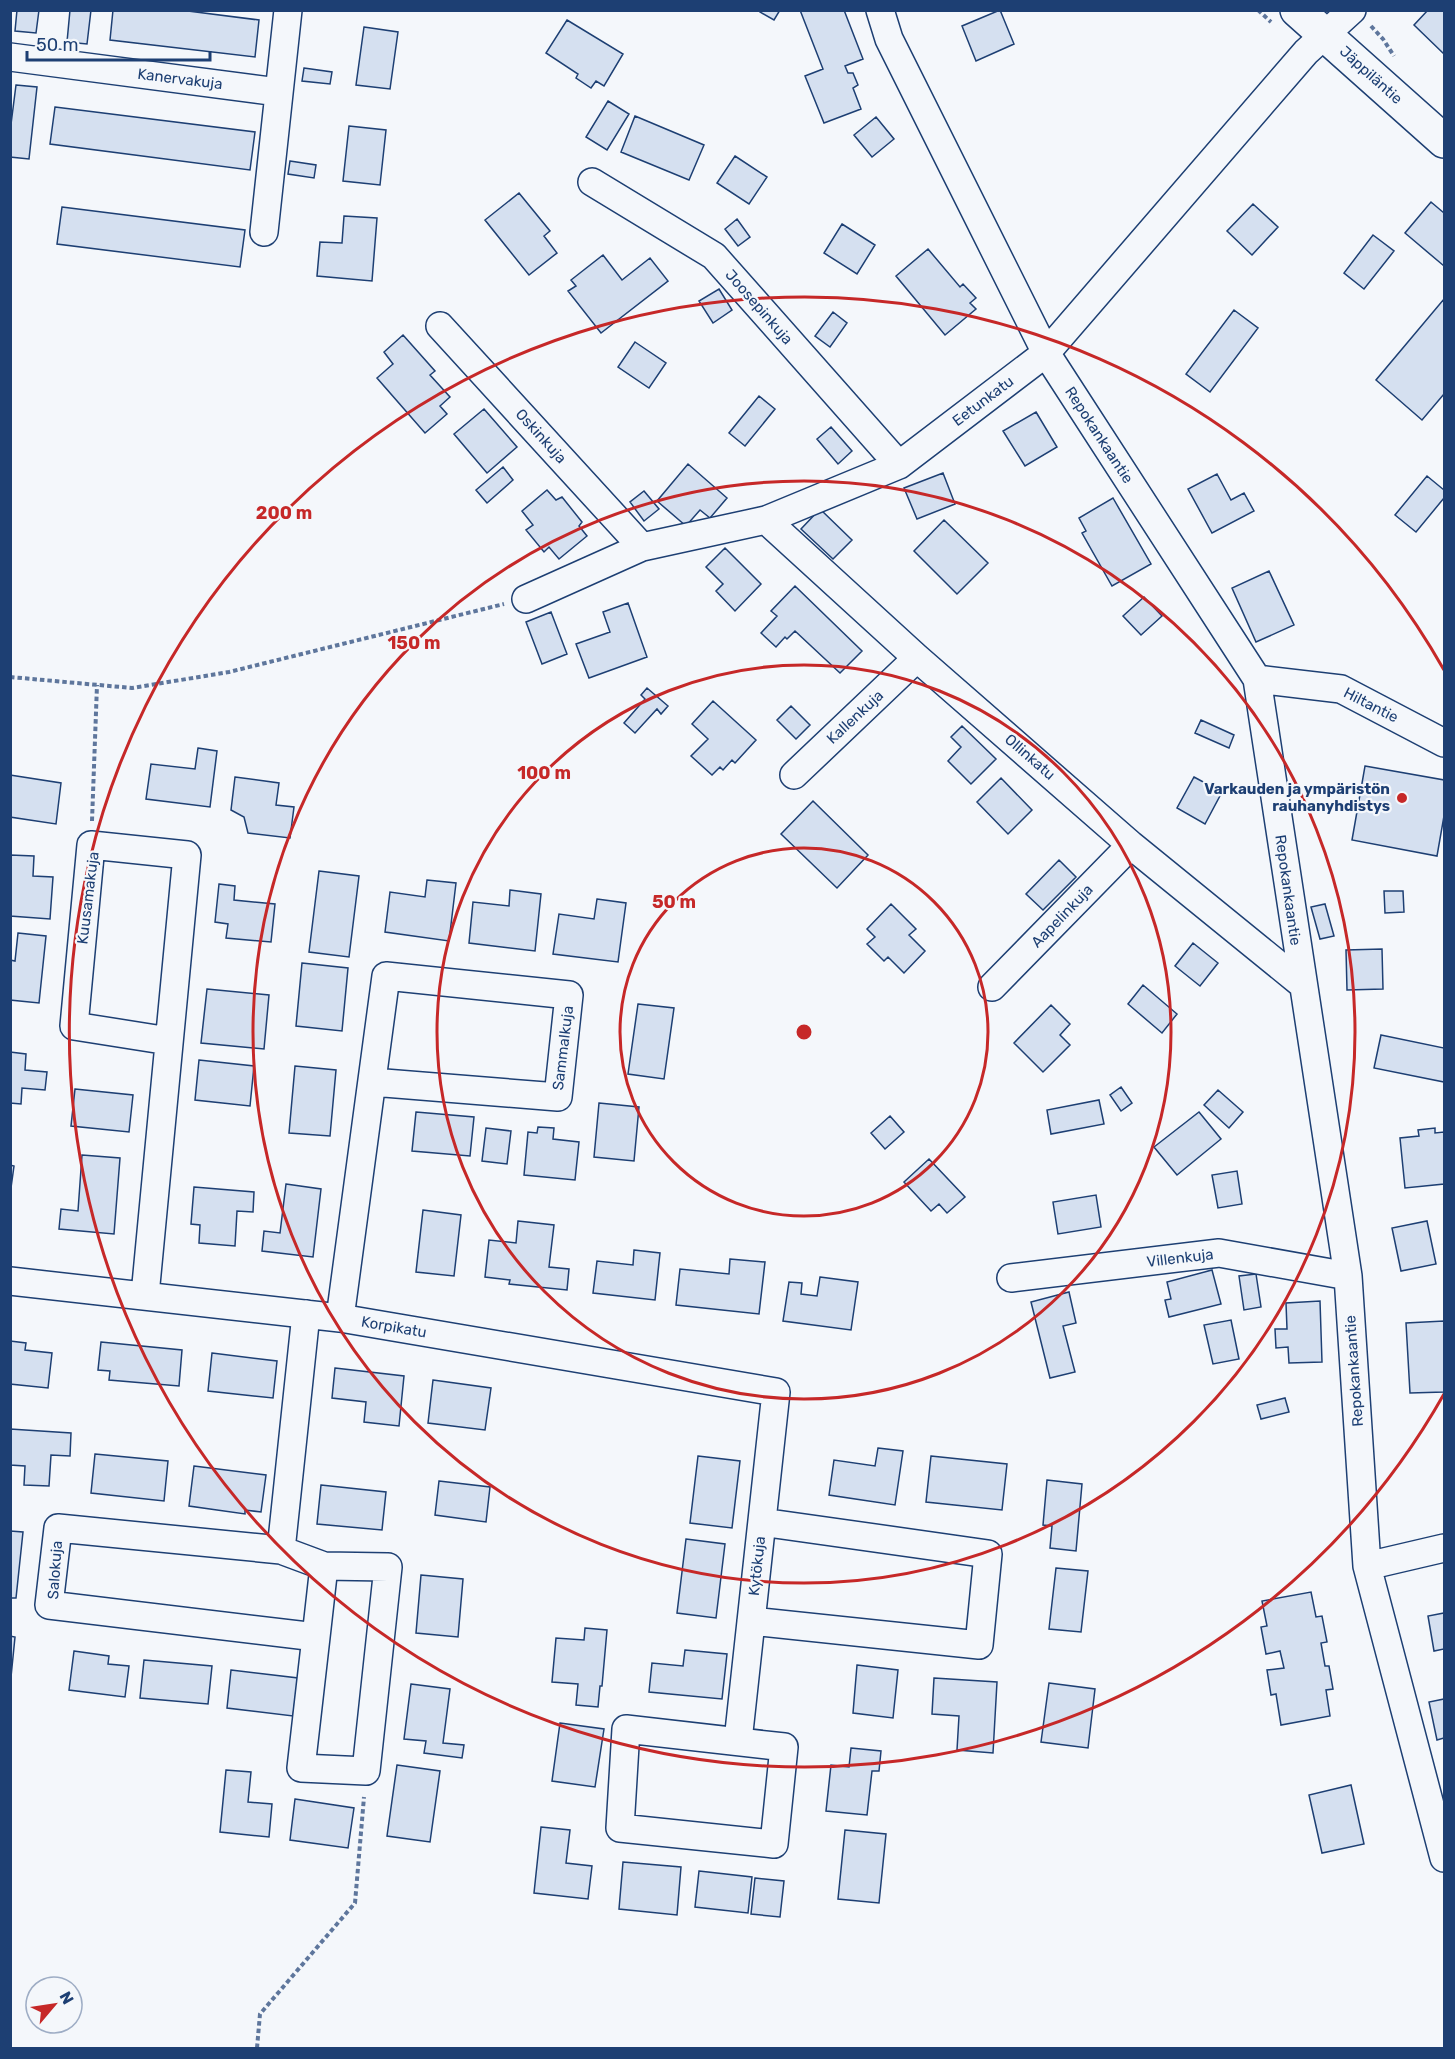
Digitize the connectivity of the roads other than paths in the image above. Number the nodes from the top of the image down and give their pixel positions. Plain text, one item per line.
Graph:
1 (288, 10) edge
2 (880, 10) edge
3 (1297, 10) edge
4 (1352, 10) edge
5 (1326, 35) junction
6 (10, 57) edge
7 (278, 92) junction
8 (1444, 141) edge
9 (592, 182) dead end
10 (264, 232) dead end
11 (440, 326) dead end
12 (1046, 353) junction
13 (899, 465) junction
14 (766, 520) junction
15 (642, 546) junction
16 (526, 599) road end
17 (917, 658) junction
18 (1257, 679) junction
19 (1444, 743) edge
20 (794, 775) dead end
21 (1131, 845) junction
22 (1302, 984) junction
23 (992, 987) dead end
24 (169, 1041) junction
25 (372, 1082) junction
26 (1348, 1276) junction
27 (1011, 1278) dead end
28 (10, 1281) edge
29 (145, 1295) junction
30 (306, 1314) junction
31 (340, 1318) junction
32 (776, 1392) joint
33 (762, 1522) junction
34 (1444, 1548) edge
35 (281, 1550) junction
36 (324, 1566) junction
37 (1367, 1566) junction
38 (751, 1621) junction
39 (316, 1637) junction
40 (738, 1741) junction
41 (1444, 1858) edge

1 - 7 street
2 - 12 street, Repokankaantie
3 - 5 main road, Jäppiläntie
4 - 5 street, Eetunkatu
5 - 8 main road, Jäppiläntie
5 - 12 street, Eetunkatu
6 - 7 street, Kanervakuja
7 - 10 street
9 - 13 street, Joosepinkuja
11 - 15 street, Oskinkuja
12 - 13 street, Eetunkatu
12 - 18 street, Repokankaantie
13 - 14 street, Eetunkatu
14 - 15 street, Eetunkatu
14 - 17 street, Ollinkatu
15 - 16 street, Eetunkatu
17 - 20 street, Kallenkuja
17 - 21 street, Ollinkatu
18 - 19 street, Hiltantie
18 - 22 street, Repokankaantie
21 - 22 street, Ollinkatu
21 - 23 street, Aapelinkuja
22 - 26 street, Repokankaantie
24 - 24 street, Kuusamakuja
24 - 29 street, Kuusamakuja
25 - 25 street, Sammalkuja
25 - 31 street, Sammalkuja
26 - 27 street, Villenkuja
26 - 37 street, Repokankaantie
28 - 29 street, Korpikatu
29 - 30 street, Korpikatu
30 - 31 street, Korpikatu
30 - 35 street
31 - 32 street, Korpikatu
32 - 33 street, Kytökuja
33 - 38 street, Kytökuja
33 - 38 street
34 - 37 street
35 - 36 street, Salokuja
35 - 39 street, Salokuja
36 - 39 street
36 - 39 street, Salokuja
37 - 41 street, Repokankaantie
38 - 40 street, Kytökuja
40 - 40 street

